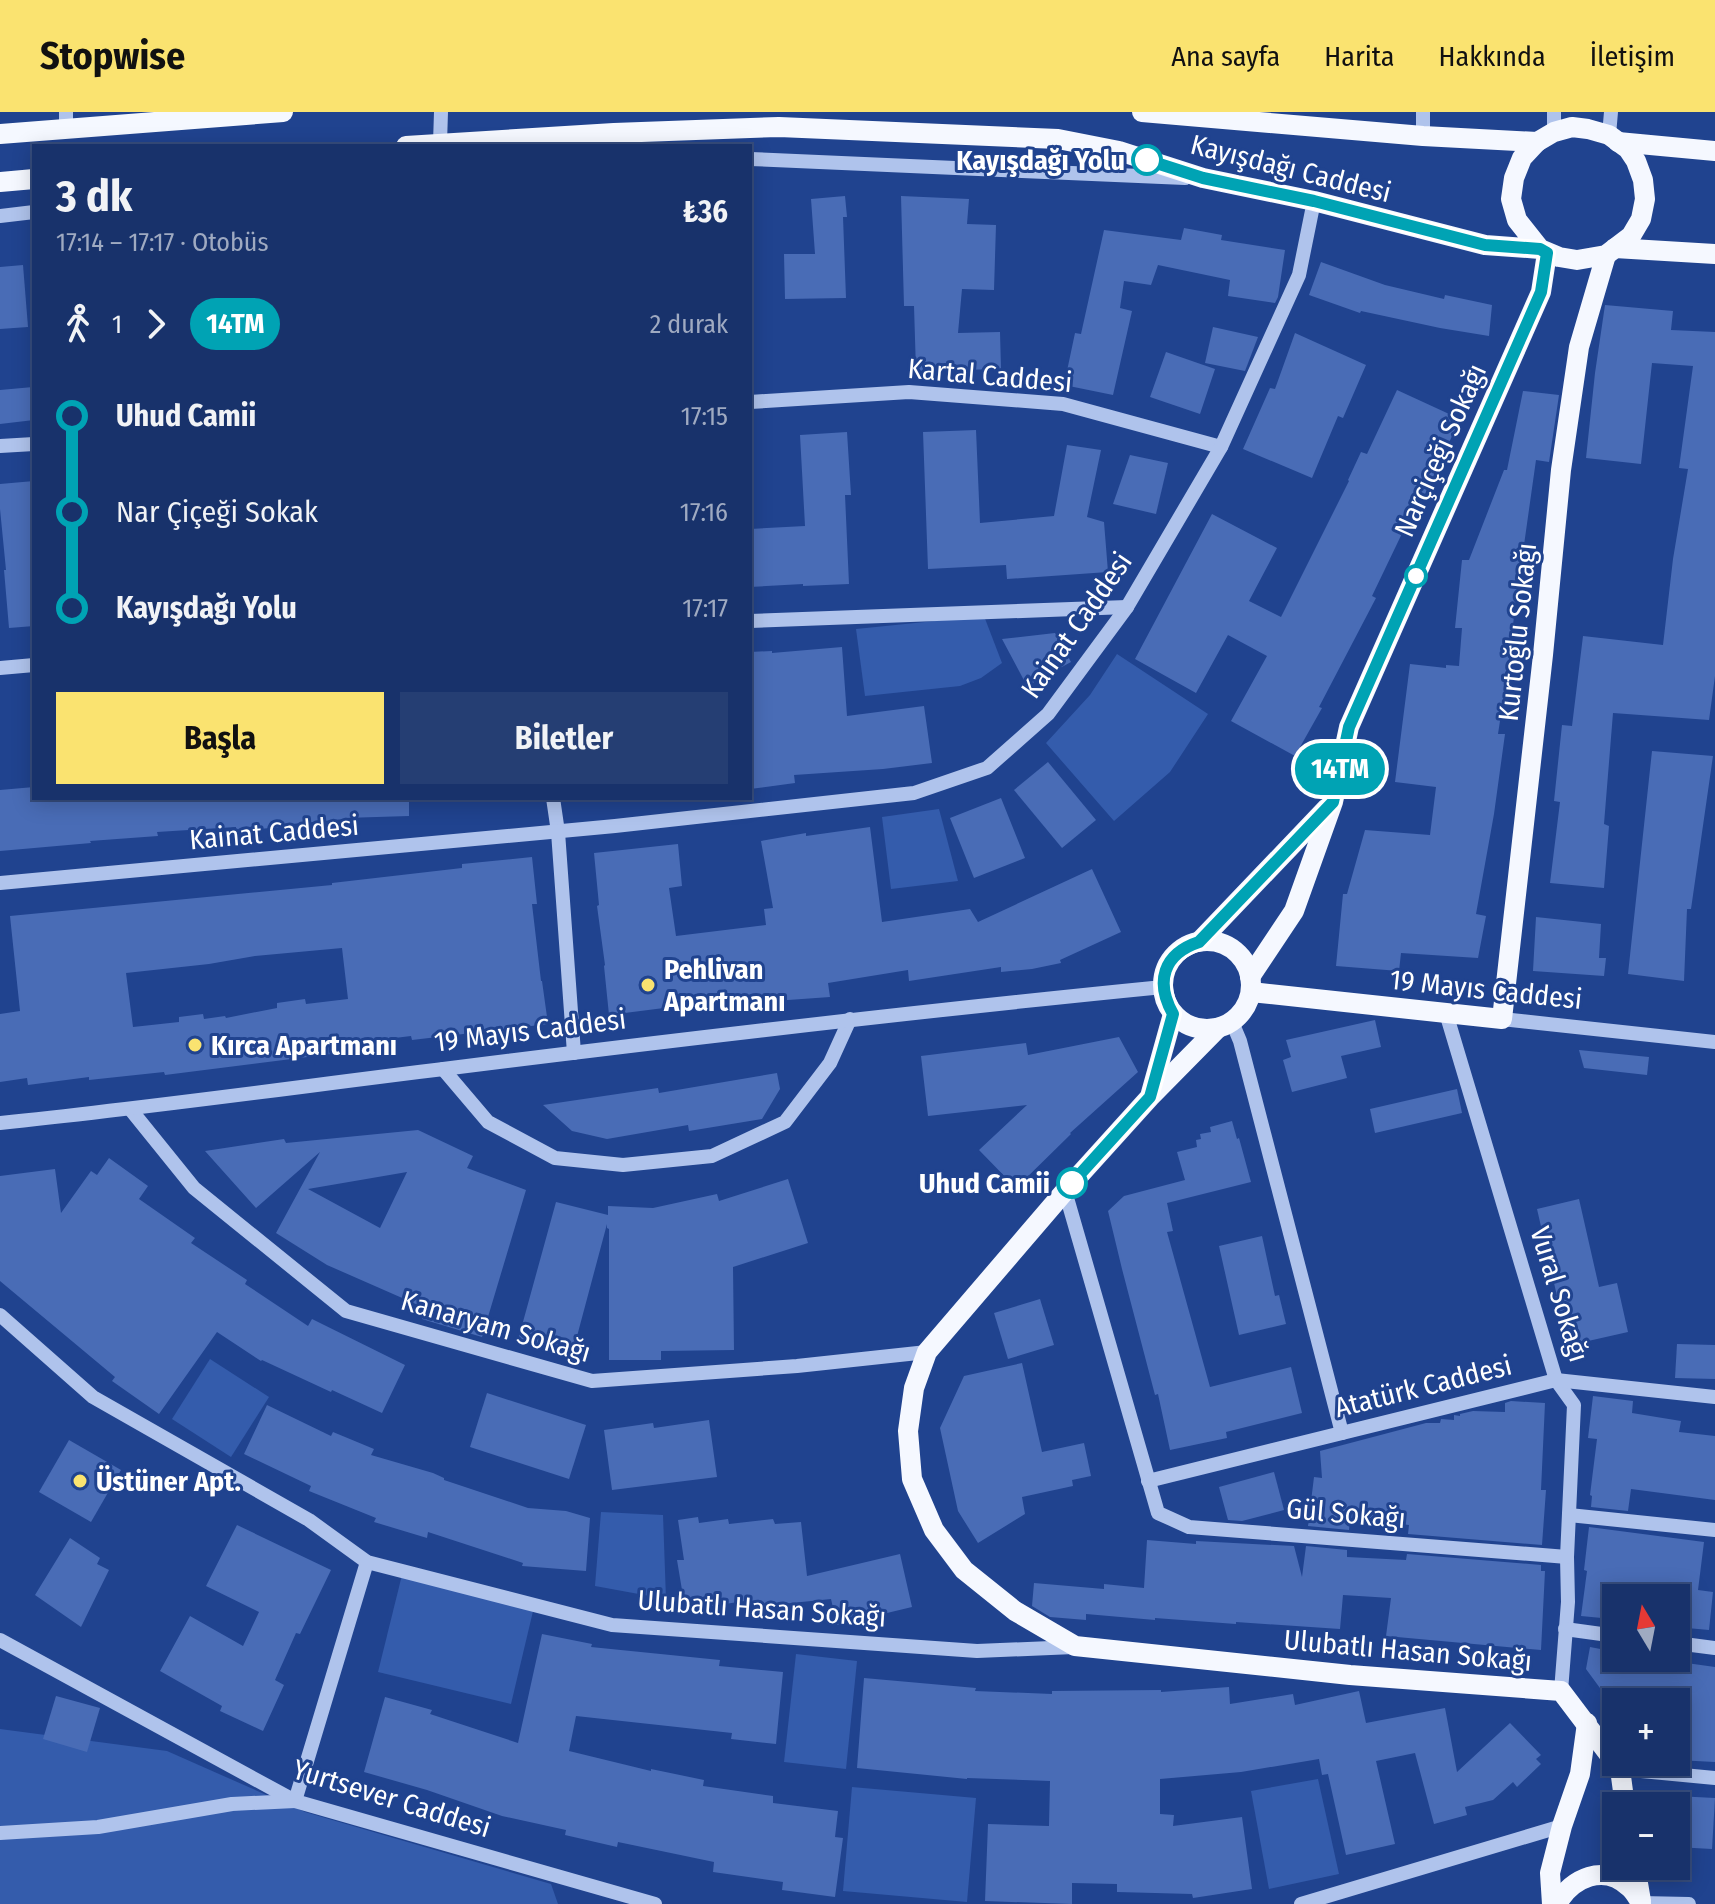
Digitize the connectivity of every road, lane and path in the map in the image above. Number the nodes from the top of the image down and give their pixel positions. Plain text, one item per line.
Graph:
1 (283, 112) edge
2 (441, 112) edge
3 (1142, 112) edge
4 (1423, 112) edge
5 (1611, 112) edge
6 (1171, 114) edge
7 (176, 116) edge
8 (1300, 119) edge
9 (66, 120) edge
10 (1558, 125) edge
11 (0, 134) edge
12 (1423, 136) junction
13 (1614, 139) junction
14 (440, 143) junction
15 (429, 144) edge
16 (1715, 151) edge
17 (752, 159) edge
18 (1203, 178) junction
19 (32, 179) edge
20 (0, 182) edge
21 (1314, 201) junction
22 (32, 212) edge
23 (0, 216) edge
24 (1544, 251) junction
25 (1611, 252) junction
26 (1715, 254) edge
27 (752, 402) edge
28 (32, 444) edge
29 (0, 446) edge
30 (1221, 447) junction
31 (1127, 607) junction
32 (752, 621) edge
33 (32, 665) edge
34 (0, 668) edge
35 (553, 800) edge
36 (1333, 802) junction
37 (558, 832) junction
38 (0, 883) edge
39 (1199, 942) junction
40 (1250, 984) junction
41 (1163, 987) junction
42 (1446, 1013) junction
43 (1173, 1014) junction
44 (850, 1019) junction
45 (1502, 1019) junction
46 (1225, 1025) junction
47 (1715, 1042) edge
48 (574, 1053) junction
49 (443, 1069) junction
50 (1150, 1097) junction
51 (131, 1110) junction
52 (0, 1123) edge
53 (1065, 1191) junction
54 (0, 1315) edge
55 (927, 1352) junction
56 (1556, 1380) junction
57 (1715, 1397) edge
58 (1342, 1433) junction
59 (1148, 1481) junction
60 (1569, 1515) junction
61 (1715, 1530) edge
62 (1567, 1557) junction
63 (367, 1562) junction
64 (1565, 1629) junction
65 (1602, 1634) edge
66 (0, 1640) edge
67 (1690, 1645) edge
68 (1075, 1646) junction
69 (1715, 1648) edge
70 (1561, 1691) junction
71 (1587, 1723) junction
72 (1602, 1744) edge
73 (1690, 1776) edge
74 (1715, 1778) edge
75 (295, 1801) junction
76 (1562, 1826) junction
77 (0, 1833) edge
78 (1637, 1880) edge
79 (1641, 1903) edge
80 (655, 1904) edge
81 (1301, 1904) edge
82 (1554, 1904) edge
83 (1689, 1904) edge

1 - 7 main road
2 - 14 street
3 - 6 main road, Kayışdağı Caddesi
4 - 12 street
5 - 13 street
6 - 8 main road, Kayışdağı Caddesi
7 - 9 main road
8 - 12 main road, Kayışdağı Caddesi
9 - 11 main road
10 - 12 main road, Kayışdağı Caddesi
10 - 13 main road, Kayışdağı Caddesi
10 - 24 main road
13 - 16 main road, Kayışdağı Caddesi
13 - 25 main road
14 - 15 main road, Kayışdağı Caddesi
14 - 18 main road, Kayışdağı Caddesi
17 - 18 street
18 - 21 main road, Kayışdağı Caddesi
19 - 20 main road
21 - 24 main road, Kayışdağı Caddesi
21 - 30 street, Kainat Caddesi
22 - 23 street
24 - 25 main road, Kayışdağı Caddesi
24 - 36 main road, Narçiçeği Sokağı
25 - 26 main road, Kayışdağı Caddesi
25 - 45 main road, Kurtoğlu Sokağı
27 - 30 street, Kartal Caddesi
28 - 29 street
30 - 31 street, Kainat Caddesi
31 - 32 street
31 - 37 street, Kainat Caddesi
33 - 34 street
35 - 37 street
36 - 39 main road
36 - 40 main road, Narçiçeği Sokağı
37 - 38 street, Kainat Caddesi
37 - 48 street
39 - 40 main road
39 - 41 main road
40 - 42 main road, 19 Mayıs Caddesi
40 - 46 main road
41 - 43 main road
41 - 44 street, 19 Mayıs Caddesi
42 - 45 main road, 19 Mayıs Caddesi
42 - 56 street, Vural Sokağı
43 - 46 main road
43 - 50 main road
44 - 48 street, 19 Mayıs Caddesi
44 - 49 street
45 - 47 street, 19 Mayıs Caddesi
46 - 50 main road
46 - 58 street
48 - 49 street, 19 Mayıs Caddesi
49 - 51 street, 19 Mayıs Caddesi
50 - 53 main road
51 - 52 street, 19 Mayıs Caddesi
51 - 55 street, Kanaryam Sokağı
53 - 55 main road
53 - 59 street, Gül Sokağı
54 - 63 street, Ulubatlı Hasan Sokağı
55 - 68 main road
56 - 57 street, Atatürk Caddesi
56 - 58 street, Atatürk Caddesi
56 - 60 street, Vural Sokağı
58 - 59 street, Atatürk Caddesi
59 - 62 street, Gül Sokağı
60 - 61 street
60 - 62 street, Vural Sokağı
62 - 64 street, Vural Sokağı
63 - 68 street, Ulubatlı Hasan Sokağı
63 - 75 street
64 - 65 street
64 - 70 street, Vural Sokağı
66 - 75 street, Yurtsever Caddesi
67 - 69 street
68 - 70 main road, Ulubatlı Hasan Sokağı
70 - 71 main road, Ulubatlı Hasan Sokağı
71 - 72 main road
71 - 76 main road
73 - 74 street
75 - 77 street
75 - 80 street, Yurtsever Caddesi
76 - 81 street
76 - 82 main road
78 - 79 main road
79 - 82 main road
79 - 83 street

